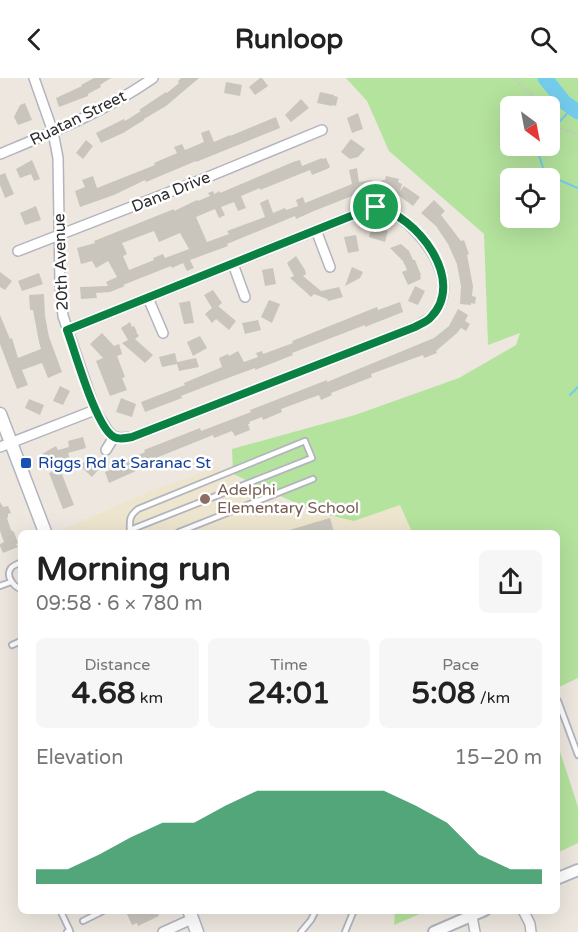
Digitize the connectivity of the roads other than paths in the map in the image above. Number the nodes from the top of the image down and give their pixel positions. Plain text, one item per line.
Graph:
1 (34, 78) edge
2 (153, 78) edge
3 (322, 130) dead end
4 (53, 132) junction
5 (0, 154) edge
6 (316, 230) junction
7 (59, 234) junction
8 (18, 250) dead end
9 (232, 264) junction
10 (330, 267) dead end
11 (245, 297) dead end
12 (148, 298) junction
13 (67, 330) junction
14 (163, 333) dead end
15 (95, 410) junction
16 (0, 414) edge
17 (114, 437) junction
18 (5, 445) edge
19 (106, 450) dead end
20 (314, 479) dead end
21 (44, 530) edge
22 (130, 530) edge
23 (132, 530) edge
24 (184, 530) edge
25 (18, 564) edge
26 (11, 582) junction
27 (0, 586) edge
28 (18, 589) edge
29 (18, 642) edge
30 (12, 645) dead end
31 (560, 706) edge
32 (578, 755) edge
33 (578, 870) edge
34 (560, 877) edge
35 (62, 914) dead end
36 (97, 914) edge
37 (314, 914) edge
38 (352, 914) edge
39 (476, 914) edge
40 (525, 914) edge
41 (190, 915) edge
42 (472, 916) junction
43 (83, 921) dead end
44 (67, 932) edge
45 (163, 932) edge
46 (197, 932) edge
47 (301, 932) edge
48 (345, 932) edge
49 (434, 932) edge
50 (475, 932) edge
51 (531, 932) edge

1 - 4 street, 20th Avenue
2 - 4 street, Ruatan Street
3 - 7 street, Dana Drive
4 - 5 street, Ruatan Street
4 - 7 street, 20th Avenue
6 - 9 street
6 - 10 street
6 - 17 street
7 - 8 street, Dana Drive
7 - 13 street, 20th Avenue
9 - 11 street
9 - 12 street
12 - 13 street
12 - 14 street
13 - 15 street, 20th Avenue
15 - 17 street, 20th Avenue
15 - 18 street
16 - 18 main road
17 - 19 street
18 - 21 main road
20 - 24 lane
22 - 23 lane
25 - 26 lane
26 - 27 lane
26 - 28 lane
29 - 30 lane
31 - 32 lane
33 - 34 street
35 - 44 lane
36 - 43 lane
37 - 47 lane
38 - 48 lane
39 - 42 street
40 - 51 street
41 - 45 street
41 - 46 main road
42 - 49 street
42 - 50 street

